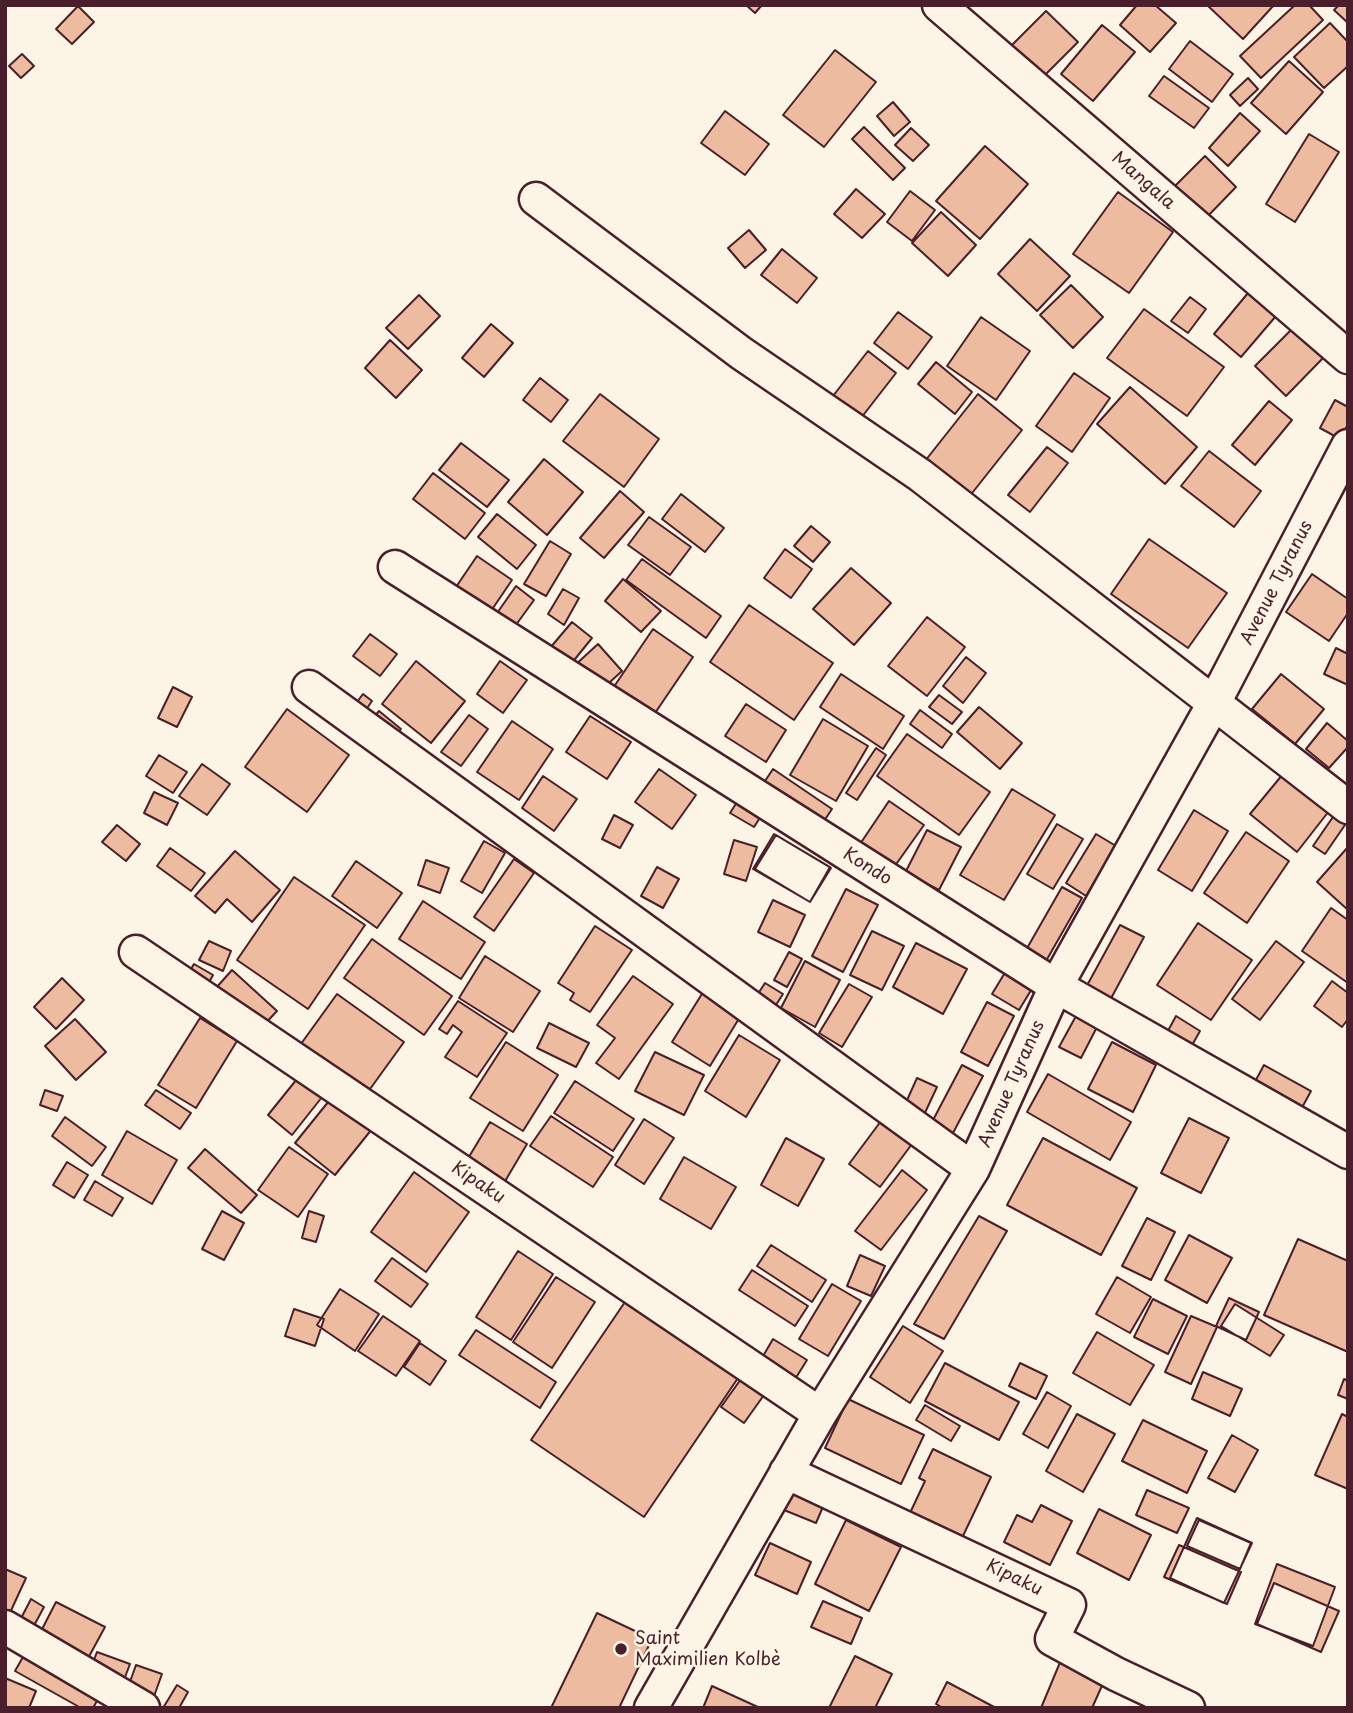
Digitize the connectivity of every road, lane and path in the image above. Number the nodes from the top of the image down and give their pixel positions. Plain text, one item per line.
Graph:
1 (939, 5) edge
2 (536, 199) dead end
3 (1348, 357) edge
4 (1348, 446) edge
5 (395, 568) dead end
6 (309, 687) dead end
7 (1214, 703) junction
8 (1348, 807) edge
9 (136, 952) dead end
10 (1056, 986) junction
11 (1348, 1152) edge
12 (973, 1169) junction
13 (820, 1414) junction
14 (786, 1472) junction
15 (5, 1627) edge
16 (143, 1708) edge
17 (651, 1708) edge
18 (1188, 1708) edge

1 - 3 street, Mangala
2 - 7 street
4 - 7 street, Avenue Tyranus
5 - 10 street, Kondo
6 - 12 street
7 - 8 street
7 - 10 street, Avenue Tyranus
9 - 13 street, Kipaku
10 - 11 street, Kondo
10 - 12 street, Avenue Tyranus
12 - 13 street, Avenue Tyranus
13 - 14 street, Avenue Tyranus
14 - 17 street, Avenue Tyranus
14 - 18 street, Kipaku
15 - 16 street

